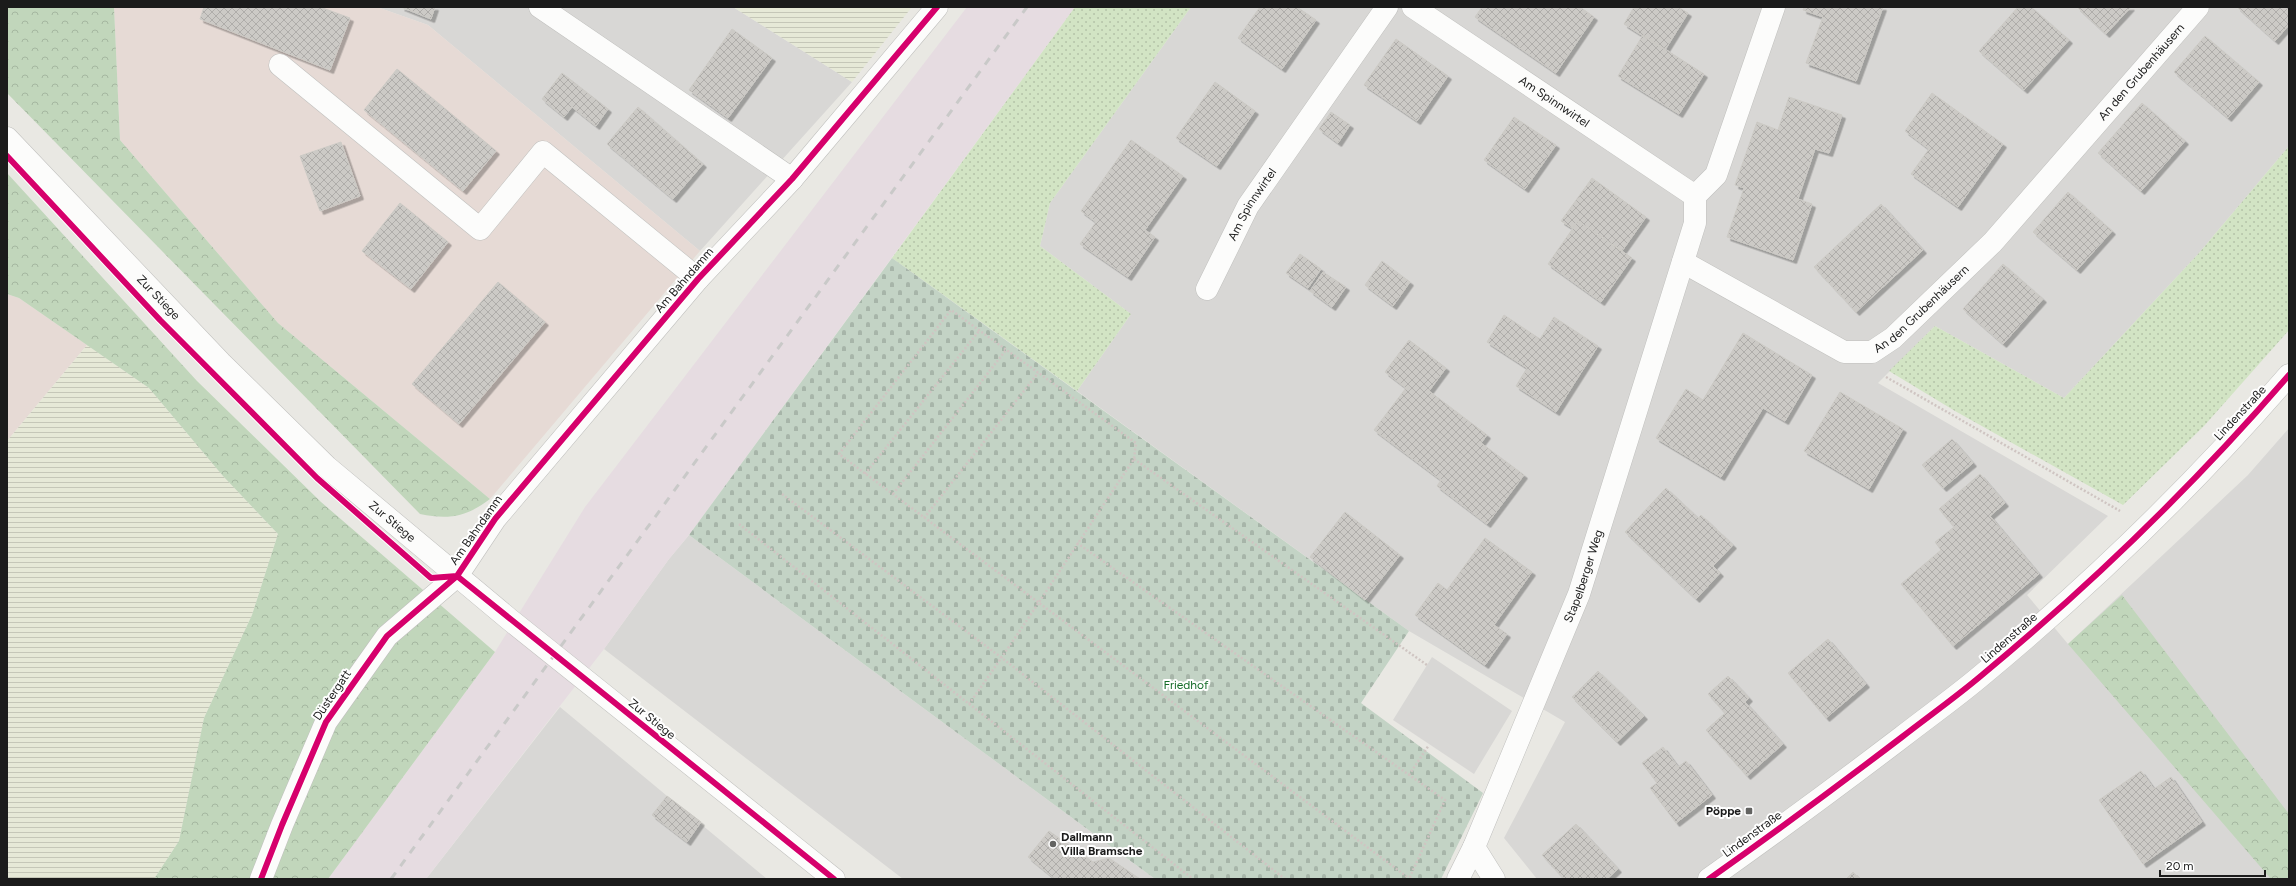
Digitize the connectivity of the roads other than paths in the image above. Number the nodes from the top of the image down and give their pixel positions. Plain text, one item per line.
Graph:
1 (540, 7) edge
2 (937, 7) edge
3 (1387, 7) edge
4 (1413, 7) edge
5 (1774, 7) edge
6 (2198, 7) edge
7 (280, 65) dead end
8 (7, 138) edge
9 (792, 179) junction
10 (1695, 196) junction
11 (1683, 262) junction
12 (698, 279) junction
13 (1207, 289) dead end
14 (2289, 376) edge
15 (457, 576) junction
16 (1474, 847) junction
17 (261, 879) edge
18 (834, 879) edge
19 (1458, 879) edge
20 (1494, 879) edge
21 (1709, 879) edge

1 - 9 street
2 - 9 street, Am Bahndamm
3 - 13 street, Am Spinnwirtel
4 - 10 street, Am Spinnwirtel
5 - 10 street
6 - 11 street, An den Grubenhäusern
7 - 12 street
8 - 15 street, Zur Stiege
9 - 12 street, Am Bahndamm
10 - 11 street
11 - 16 street, Stapelberger Weg
12 - 15 street, Am Bahndamm
14 - 21 street, Lindenstraße
15 - 17 street, Düstergatt
15 - 18 street, Zur Stiege
16 - 19 street, Stapelberger Weg
16 - 20 street

